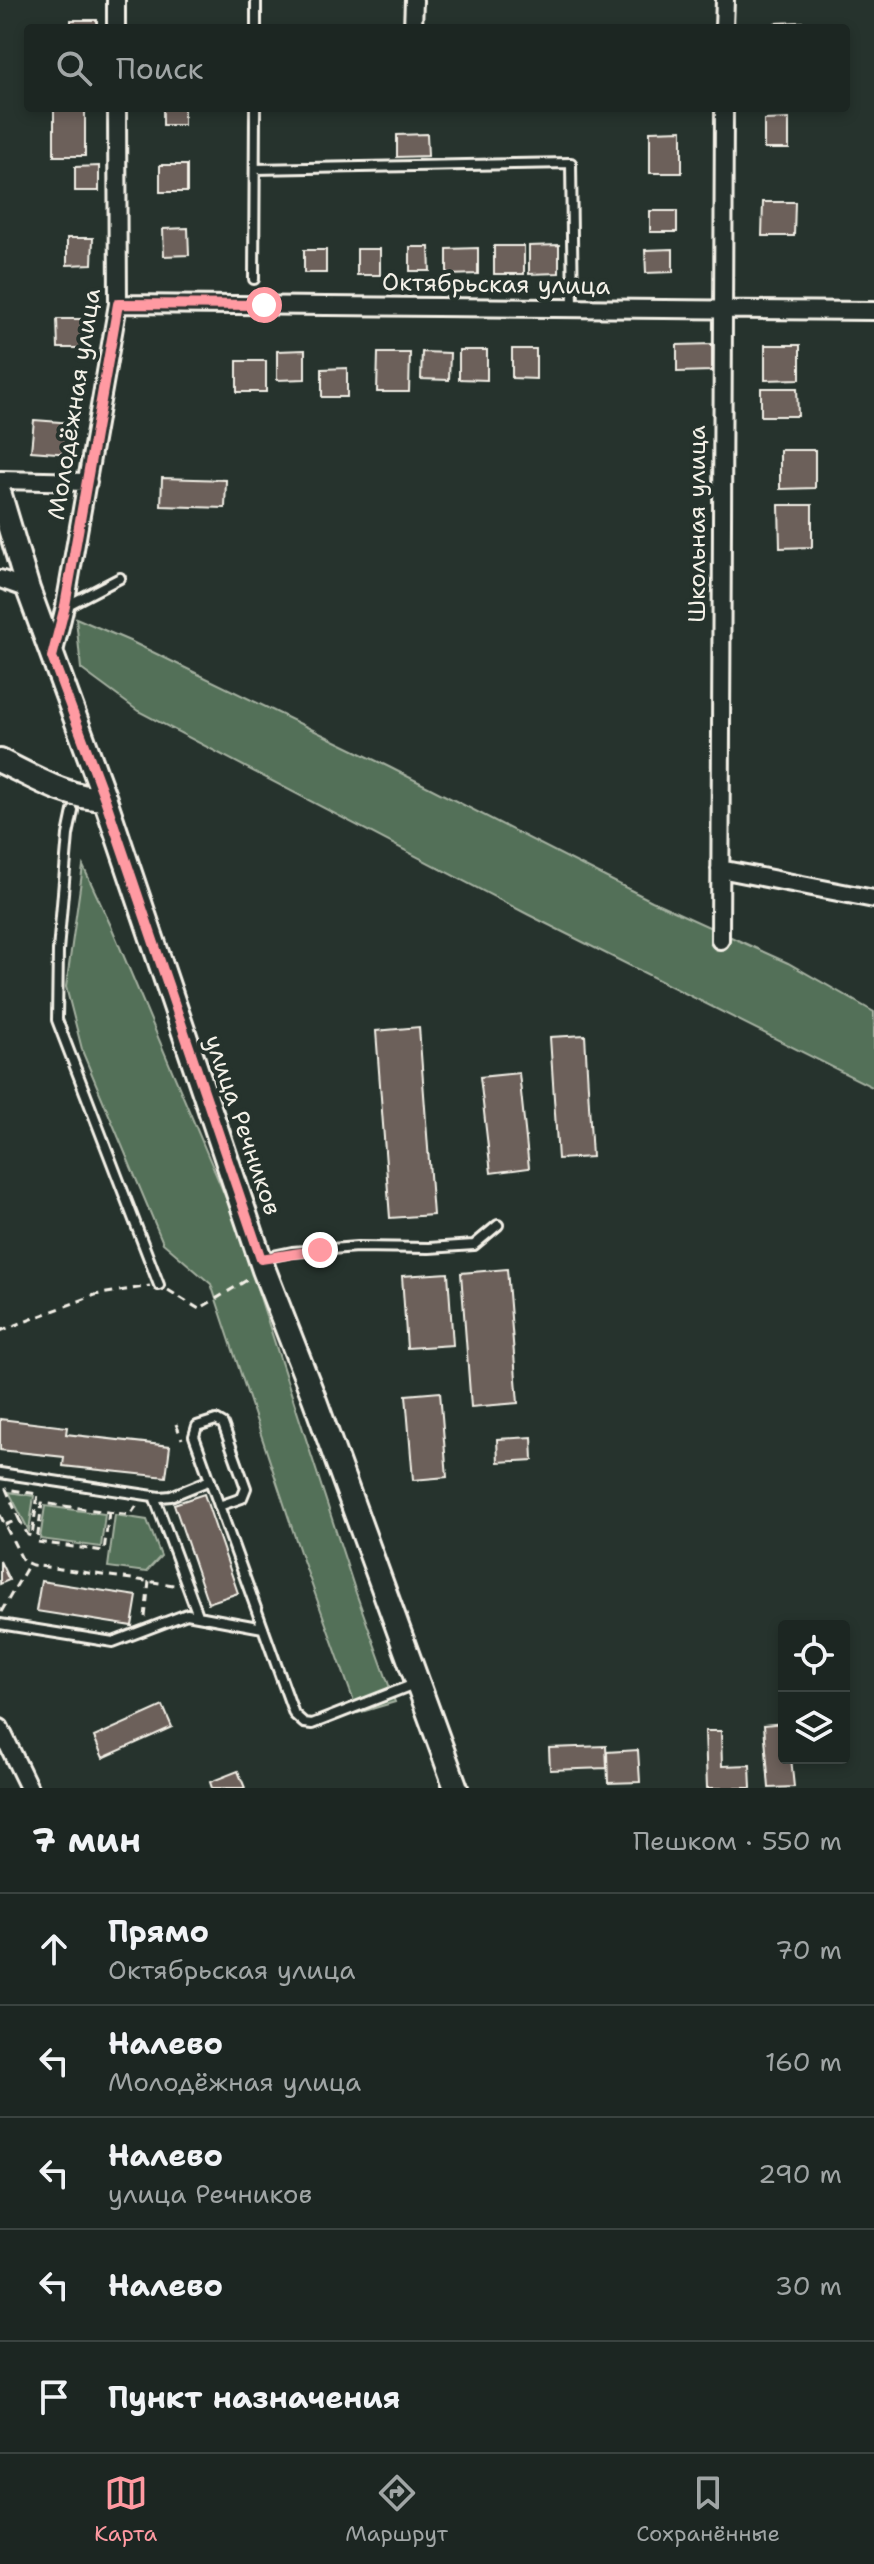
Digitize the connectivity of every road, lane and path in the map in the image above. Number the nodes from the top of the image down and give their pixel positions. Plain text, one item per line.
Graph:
1 (116, 0) edge
2 (256, 0) edge
3 (414, 0) edge
4 (725, 0) edge
5 (116, 24) edge
6 (256, 24) edge
7 (413, 24) edge
8 (724, 24) edge
9 (117, 112) edge
10 (255, 112) edge
11 (724, 112) edge
12 (255, 169) junction
13 (254, 279) dead end
14 (118, 304) junction
15 (573, 309) junction
16 (721, 310) junction
17 (874, 311) edge
18 (0, 480) edge
19 (88, 482) junction
20 (0, 495) edge
21 (120, 578) dead end
22 (0, 579) edge
23 (28, 589) junction
24 (65, 606) junction
25 (52, 657) junction
26 (0, 761) edge
27 (105, 799) junction
28 (73, 811) dead end
29 (720, 869) junction
30 (874, 899) edge
31 (720, 940) dead end
32 (498, 1225) dead end
33 (262, 1264) junction
34 (159, 1285) junction
35 (0, 1331) edge
36 (176, 1424) dead end
37 (186, 1450) dead end
38 (0, 1473) edge
39 (210, 1480) junction
40 (150, 1495) junction
41 (219, 1506) junction
42 (109, 1512) junction
43 (0, 1515) edge
44 (19, 1519) junction
45 (5, 1525) junction
46 (29, 1564) junction
47 (149, 1581) junction
48 (187, 1587) junction
49 (0, 1614) edge
50 (198, 1615) junction
51 (3, 1621) edge
52 (143, 1625) dead end
53 (263, 1628) junction
54 (417, 1683) junction
55 (0, 1728) edge
56 (4, 1749) edge
57 (29, 1788) edge
58 (456, 1788) edge

1 - 5 street
2 - 6 lane
3 - 7 street
4 - 8 street
9 - 14 street, Молодёжная улица
10 - 12 lane
11 - 16 street, Школьная улица
12 - 13 lane
12 - 15 lane
14 - 15 street, Октябрьская улица
14 - 19 street, Молодёжная улица
15 - 16 street, Октябрьская улица
16 - 17 street, Октябрьская улица
16 - 29 street, Школьная улица
18 - 19 street
19 - 24 street, Молодёжная улица
20 - 23 street, улица Речников
21 - 24 lane
22 - 23 street
23 - 25 street, улица Речников
24 - 25 street, Молодёжная улица
25 - 27 street, улица Речников
26 - 27 street
27 - 33 street, улица Речников
28 - 34 lane
29 - 30 street
29 - 31 street, Школьная улица
32 - 33 lane
33 - 34 path
33 - 54 street, улица Речников
34 - 35 path
36 - 37 path
38 - 40 lane
39 - 40 lane
39 - 41 lane
39 - 41 lane
40 - 42 path
40 - 48 lane
41 - 53 lane
42 - 42 path
43 - 45 path
44 - 44 path
44 - 45 path
45 - 46 path
46 - 47 path
46 - 49 path
47 - 48 path
47 - 52 path
48 - 50 lane
49 - 51 path
50 - 51 lane
50 - 53 lane
53 - 54 lane
54 - 58 street, улица Речников
55 - 56 street
56 - 57 street

